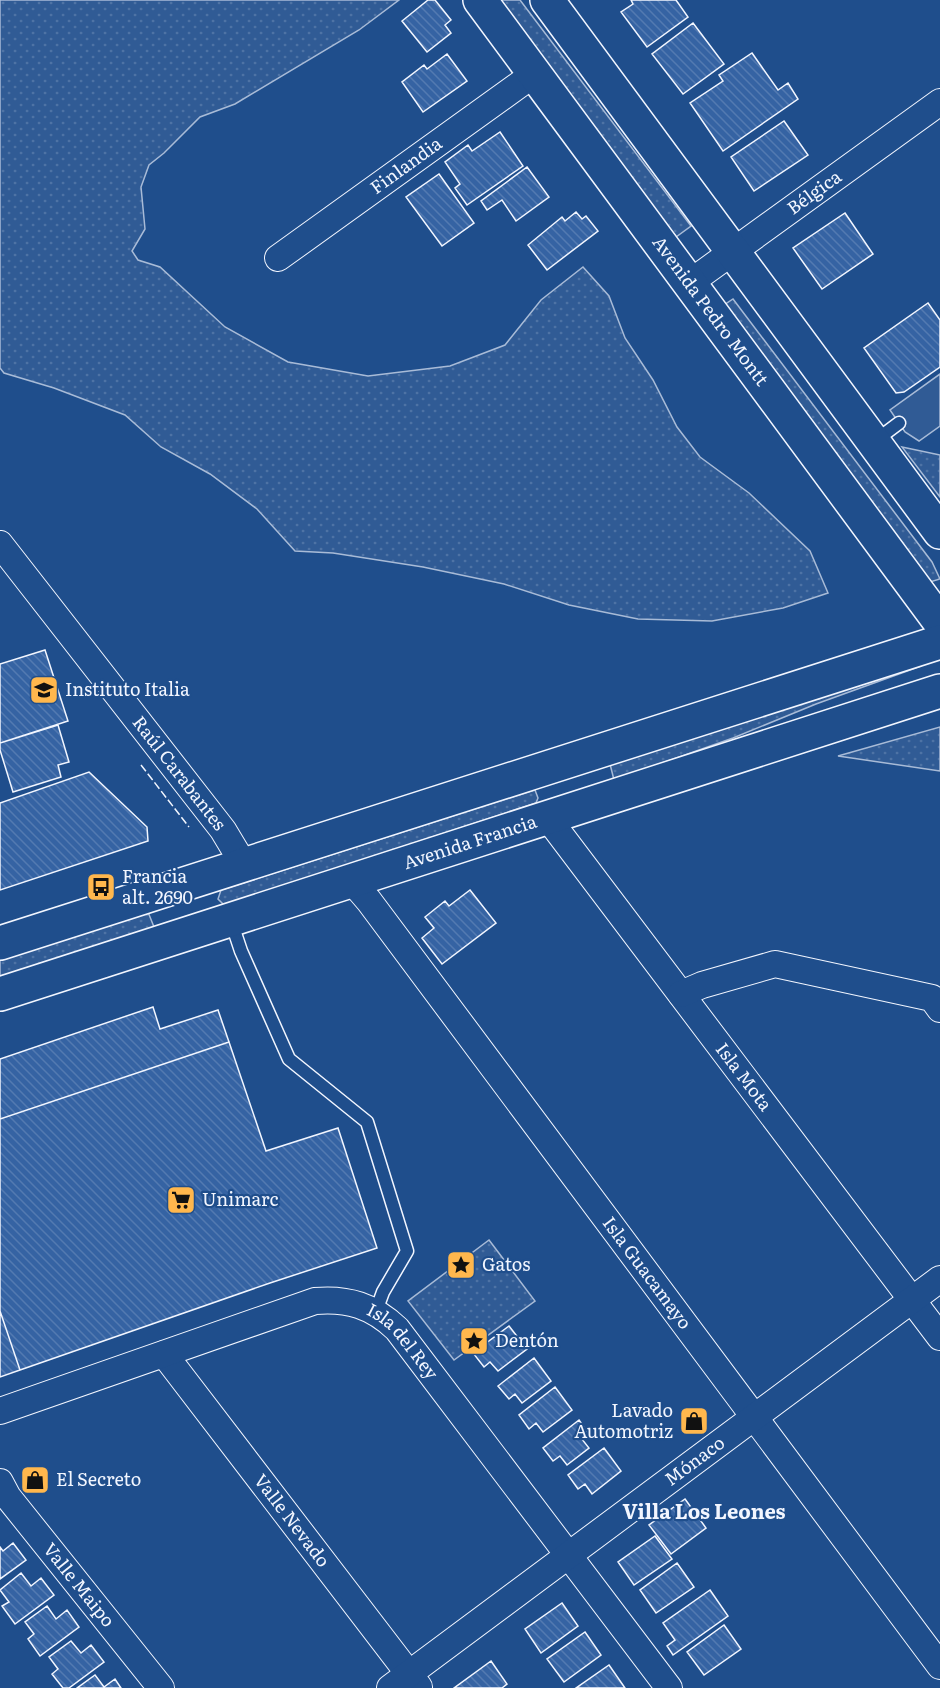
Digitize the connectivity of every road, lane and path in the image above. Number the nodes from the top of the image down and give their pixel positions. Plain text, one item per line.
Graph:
1 (480, 0) edge
2 (547, 0) edge
3 (534, 74) junction
4 (940, 102) edge
5 (733, 251) junction
6 (278, 258) dead end
7 (688, 284) junction
8 (940, 532) edge
9 (0, 544) edge
10 (940, 622) edge
11 (940, 642) edge
12 (940, 691) edge
13 (562, 763) junction
14 (580, 807) junction
15 (547, 817) junction
16 (244, 865) junction
17 (351, 880) junction
18 (185, 883) junction
19 (217, 924) junction
20 (0, 943) edge
21 (0, 994) edge
22 (681, 994) junction
23 (940, 1009) edge
24 (940, 1279) edge
25 (912, 1300) junction
26 (376, 1311) junction
27 (940, 1337) edge
28 (164, 1354) junction
29 (0, 1411) edge
30 (753, 1417) junction
31 (0, 1482) edge
32 (569, 1556) junction
33 (940, 1666) edge
34 (406, 1683) edge
35 (161, 1688) edge
36 (669, 1688) edge

1 - 3 main road, Avenida Pedro Montt
2 - 5 main road
3 - 6 street, Finlandia
3 - 7 main road, Avenida Pedro Montt
4 - 5 street, Bélgica
5 - 7 street, Bélgica
5 - 8 main road
7 - 10 main road, Avenida Pedro Montt
9 - 16 street, Raúl Carabantes
11 - 13 main road
12 - 14 main road, Avenida Francia
13 - 14 main road
13 - 16 main road
14 - 15 main road, Avenida Francia
15 - 17 main road, Avenida Francia
15 - 22 street, Isla Mota
16 - 18 main road
17 - 19 main road, Avenida Francia
17 - 30 street, Isla Guacamayo
18 - 19 main road
18 - 20 main road
19 - 21 main road, Avenida Francia
19 - 26 lane
22 - 23 street
22 - 25 street, Isla Mota
24 - 25 street, Mónaco
25 - 27 street, Isla Mota
25 - 30 street, Mónaco
26 - 28 street, Isla del Rey
26 - 32 street, Isla del Rey
28 - 29 street, Isla del Rey
28 - 34 street, Valle Nevado
30 - 32 street, Mónaco
30 - 33 street, Isla Guacamayo
31 - 35 street, Valle Maipo
32 - 34 street, Mónaco
32 - 36 street, Isla del Rey

